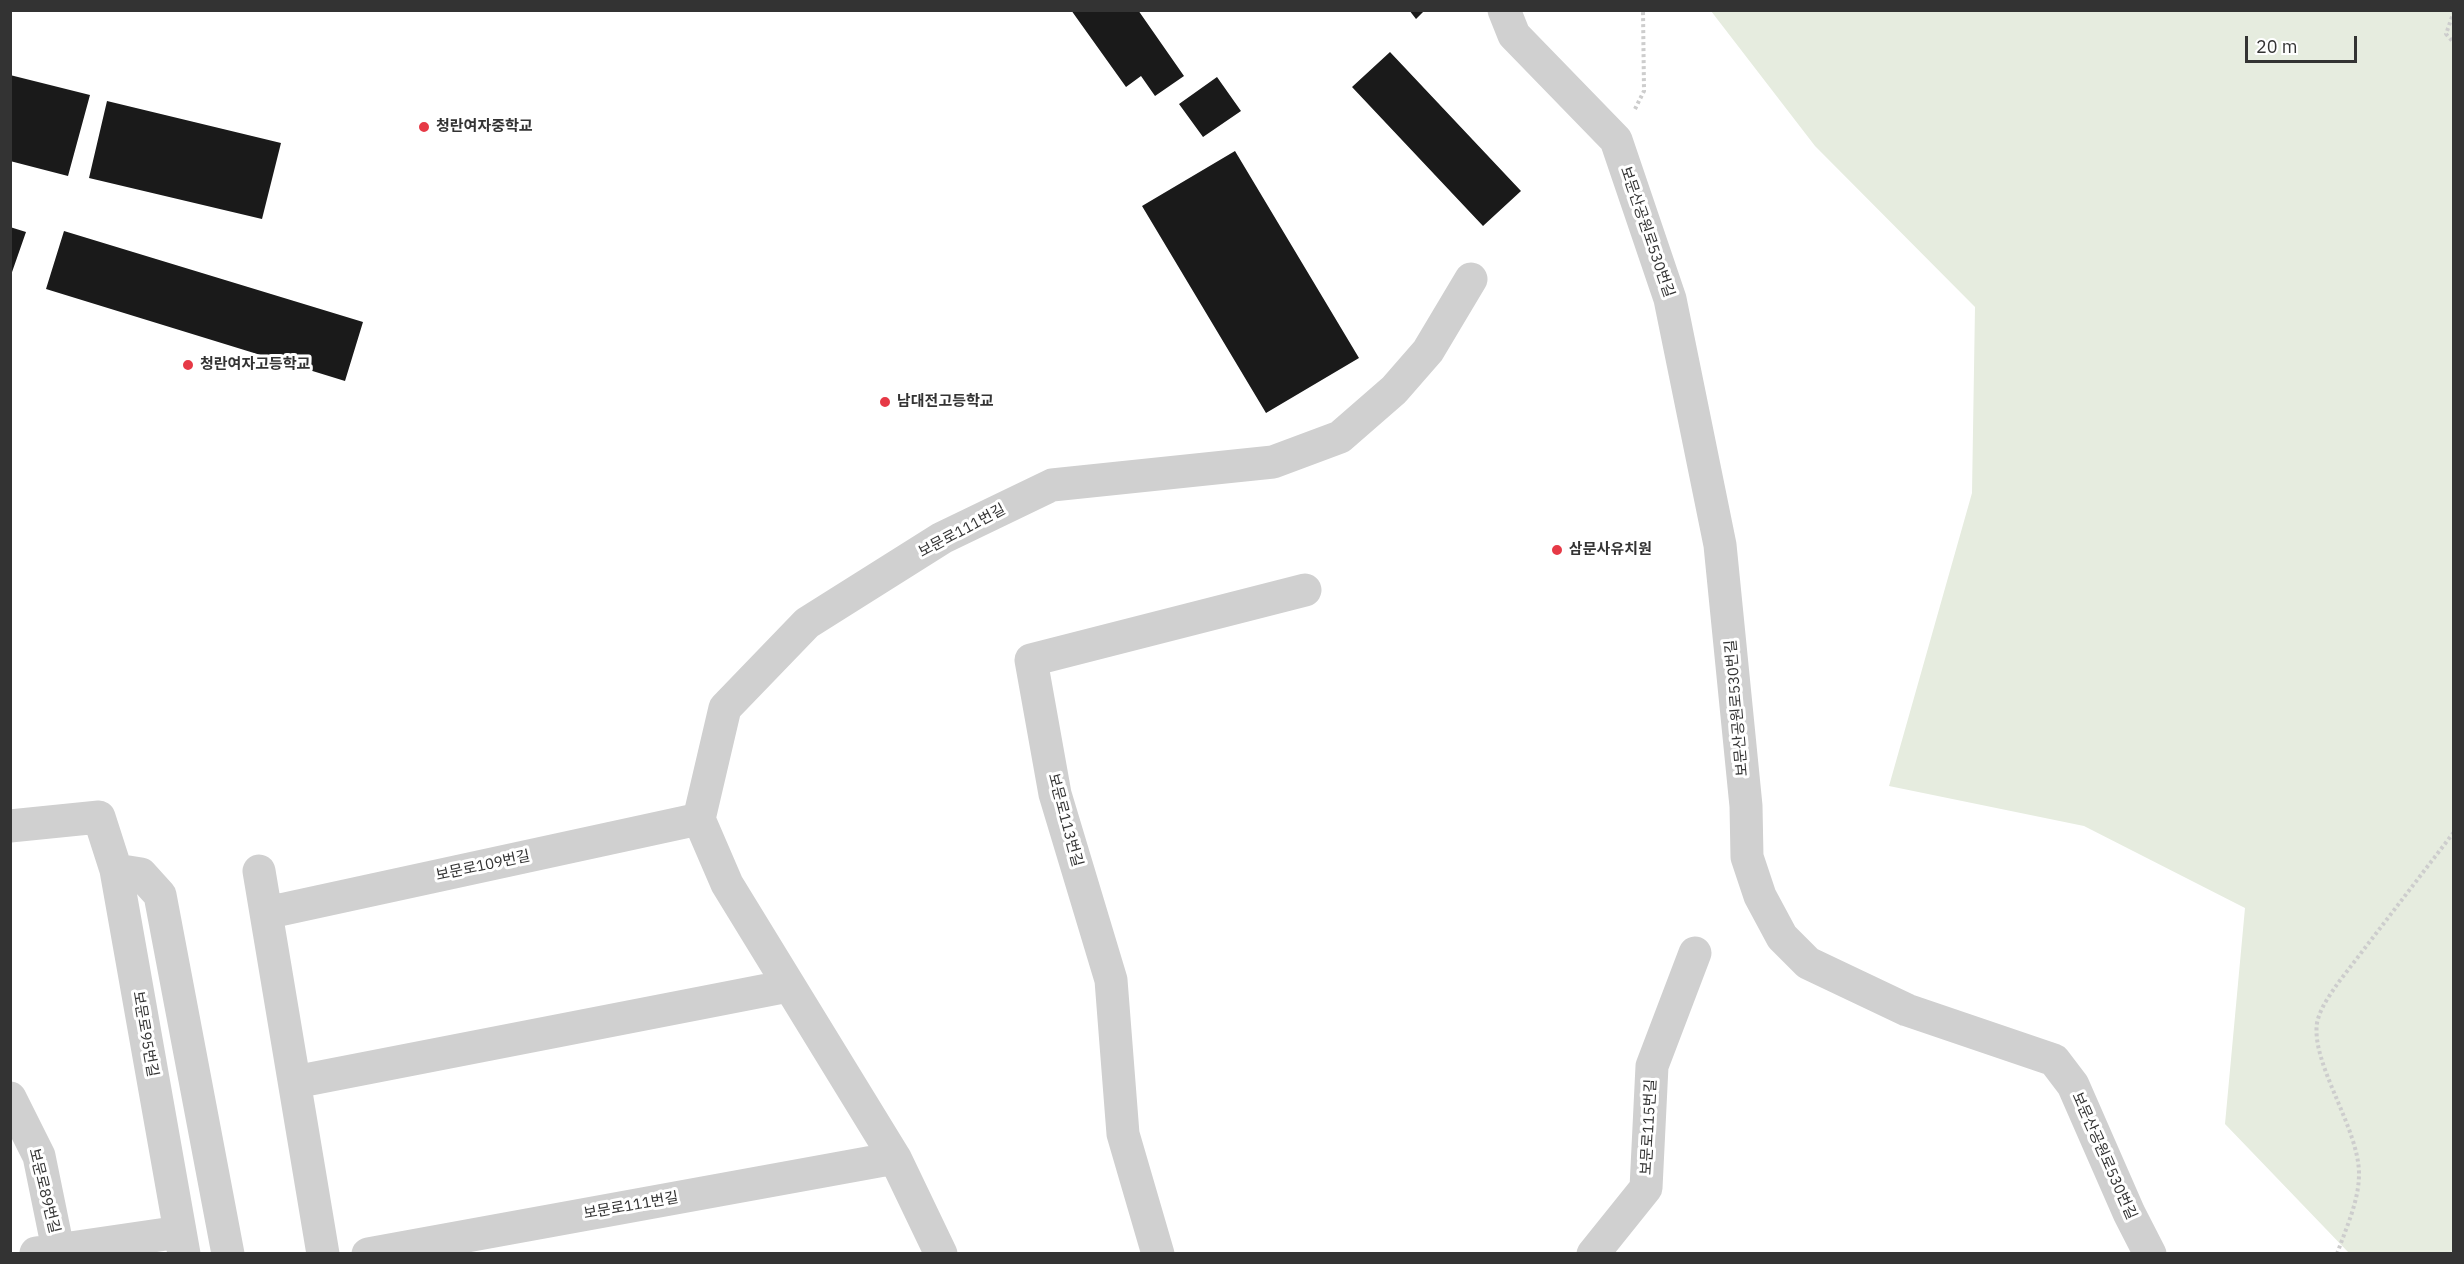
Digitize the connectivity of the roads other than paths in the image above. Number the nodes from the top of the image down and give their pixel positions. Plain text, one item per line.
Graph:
1 (1504, 10) edge
2 (1471, 279) dead end
3 (1305, 590) dead end
4 (699, 819) junction
5 (10, 826) edge
6 (116, 870) junction
7 (259, 871) dead end
8 (266, 913) junction
9 (1695, 953) dead end
10 (788, 986) junction
11 (295, 1082) junction
12 (10, 1098) edge
13 (895, 1158) junction
14 (182, 1243) edge
15 (50, 1252) edge
16 (228, 1254) edge
17 (323, 1254) edge
18 (368, 1254) edge
19 (941, 1254) edge
20 (1158, 1254) edge
21 (1593, 1254) edge
22 (2150, 1254) edge

1 - 22 street, 보문산공원로530번길
2 - 4 street, 보문로111번길
3 - 20 street, 보문로113번길
4 - 8 street, 보문로109번길
4 - 10 street
5 - 6 street, 보문로95번길
6 - 14 street, 보문로95번길
6 - 16 street
7 - 8 street
8 - 11 street
9 - 21 street, 보문로115번길
10 - 11 street
10 - 13 street
11 - 17 street
12 - 15 street, 보문로89번길
13 - 18 street, 보문로111번길
13 - 19 street
14 - 15 street

